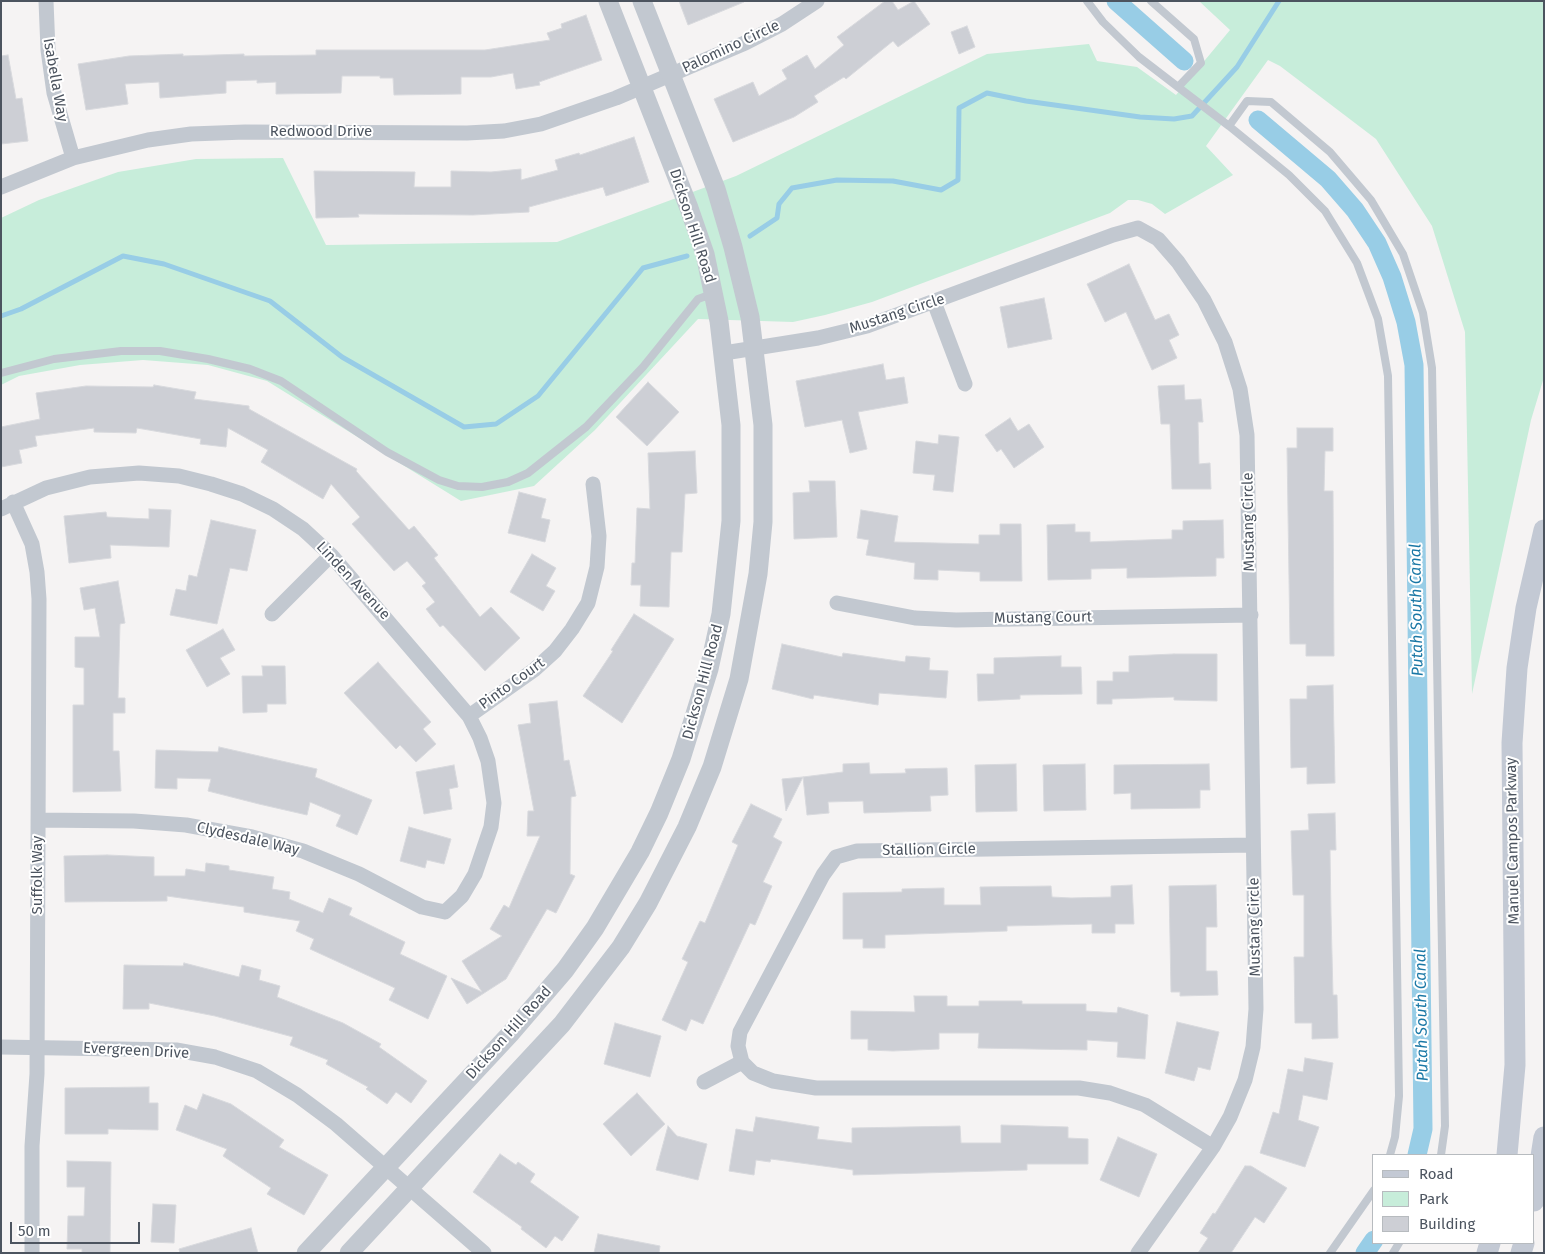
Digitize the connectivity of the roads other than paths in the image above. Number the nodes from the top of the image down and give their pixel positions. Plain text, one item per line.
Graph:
1 (46, 1) edge
2 (608, 1) edge
3 (642, 1) edge
4 (816, 1) edge
5 (1087, 1) edge
6 (1151, 1) edge
7 (671, 75) junction
8 (641, 87) junction
9 (1178, 87) junction
10 (1229, 126) junction
11 (73, 158) junction
12 (1, 187) edge
13 (714, 293) junction
14 (934, 302) junction
15 (755, 348) junction
16 (724, 353) junction
17 (1, 374) edge
18 (964, 384) dead end
19 (593, 484) dead end
20 (7, 506) edge
21 (1544, 530) edge
22 (331, 555) junction
23 (836, 603) dead end
24 (272, 614) dead end
25 (1251, 615) junction
26 (469, 716) junction
27 (38, 820) junction
28 (1254, 845) junction
29 (444, 912) joint
30 (1, 1046) edge
31 (37, 1047) junction
32 (742, 1062) junction
33 (704, 1082) dead end
34 (1544, 1137) edge
35 (1213, 1147) junction
36 (1390, 1154) edge
37 (1441, 1154) edge
38 (1506, 1154) edge
39 (386, 1167) junction
40 (410, 1188) junction
41 (1372, 1193) edge
42 (1535, 1195) edge
43 (32, 1253) edge
44 (306, 1253) edge
45 (349, 1253) edge
46 (484, 1253) edge
47 (1138, 1253) edge
48 (1330, 1253) edge

1 - 11 street, Isabella Way
2 - 8 street, Dickson Hill Road
3 - 7 street, Dickson Hill Road
4 - 7 street, Palomino Circle
5 - 9 lane
6 - 9 lane
7 - 8 street, Palomino Circle
7 - 15 street, Dickson Hill Road
8 - 11 street, Redwood Drive
8 - 13 street, Dickson Hill Road
9 - 10 lane
10 - 36 lane
10 - 37 lane
11 - 12 street, Redwood Drive
13 - 16 street, Dickson Hill Road
13 - 17 lane
14 - 15 street, Mustang Circle
14 - 18 street
14 - 25 street, Mustang Circle
15 - 16 street, Mustang Circle
15 - 40 street, Dickson Hill Road
16 - 39 street, Dickson Hill Road
19 - 26 street, Pinto Court
20 - 22 street, Linden Avenue
20 - 27 street, Suffolk Way
21 - 38 main road, Manuel Campos Parkway
22 - 24 street
22 - 26 street, Linden Avenue
23 - 25 street, Mustang Court
25 - 28 street, Mustang Circle
26 - 29 street, Linden Avenue
27 - 29 street, Clydesdale Way
27 - 31 street, Suffolk Way
28 - 32 street, Stallion Circle
28 - 35 street, Mustang Circle
30 - 31 street, Evergreen Drive
31 - 39 street, Evergreen Drive
31 - 43 street, Suffolk Way
32 - 33 street
32 - 35 street
34 - 42 main road
35 - 47 street, Mustang Circle
39 - 40 street
39 - 44 street, Dickson Hill Road
40 - 45 street, Dickson Hill Road
40 - 46 street
41 - 48 lane

